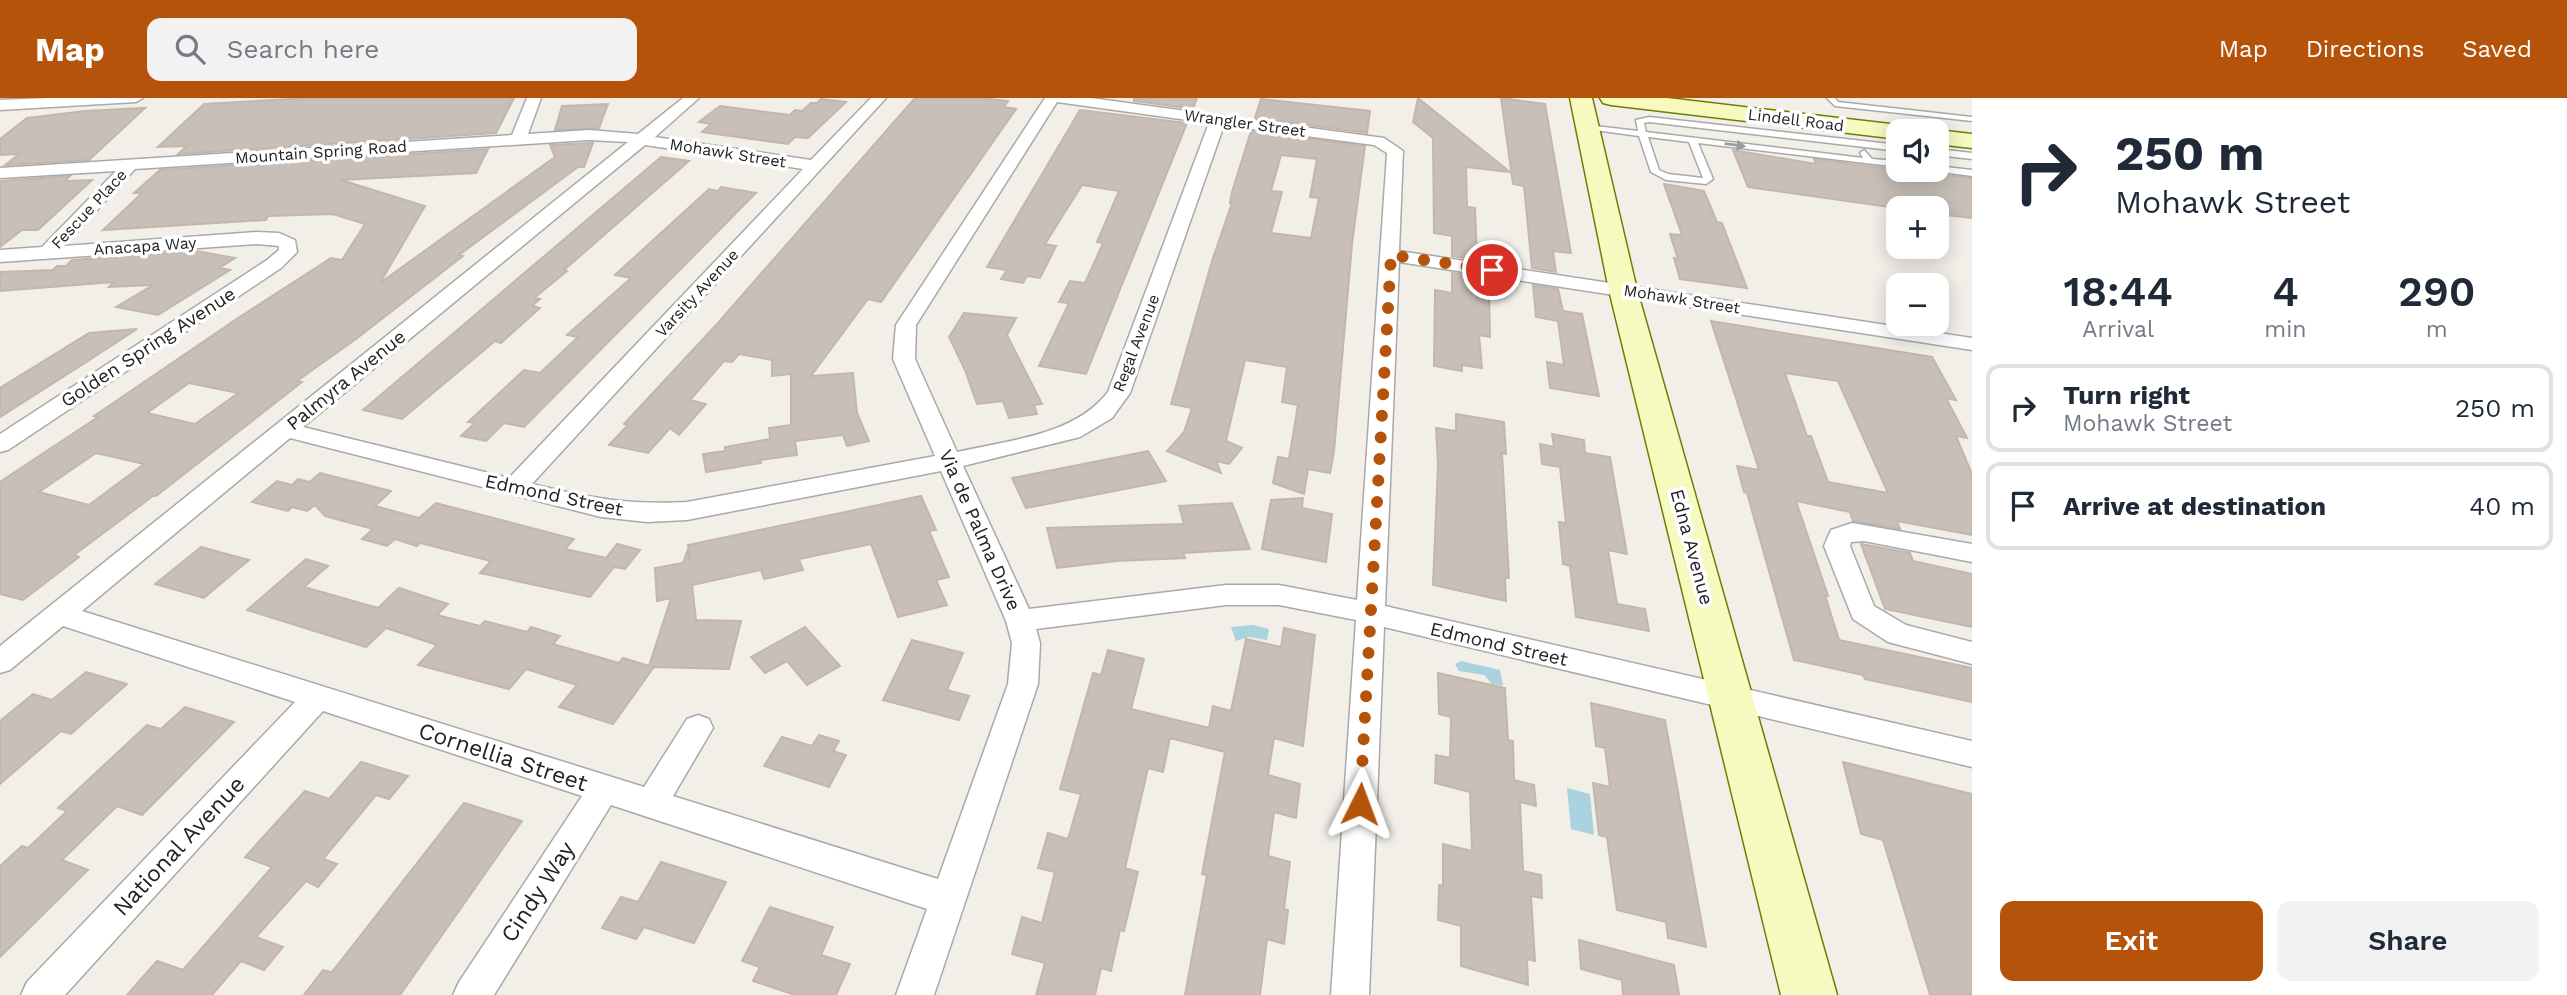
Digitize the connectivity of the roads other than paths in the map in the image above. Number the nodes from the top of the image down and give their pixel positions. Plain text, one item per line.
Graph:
1 (5, 98) edge
2 (136, 98) edge
3 (534, 98) edge
4 (692, 98) edge
5 (879, 98) edge
6 (1052, 98) edge
7 (1058, 98) edge
8 (1611, 98) edge
9 (1833, 101) edge
10 (0, 104) edge
11 (1584, 113) edge
12 (1218, 119) junction
13 (1972, 119) edge
14 (1886, 133) edge
15 (1643, 134) junction
16 (1854, 135) junction
17 (1949, 138) edge
18 (518, 139) junction
19 (641, 139) junction
20 (1692, 140) junction
21 (1972, 141) edge
22 (1886, 144) edge
23 (1949, 153) edge
24 (1972, 156) edge
25 (1869, 161) junction
26 (1886, 163) edge
27 (131, 164) junction
28 (815, 166) junction
29 (1949, 170) edge
30 (0, 173) edge
31 (1972, 173) edge
32 (288, 244) joint
33 (47, 253) junction
34 (1391, 255) junction
35 (0, 256) edge
36 (1623, 290) junction
37 (1968, 349) edge
38 (285, 430) junction
39 (0, 445) edge
40 (951, 461) junction
41 (514, 488) junction
42 (1972, 553) edge
43 (1370, 613) junction
44 (58, 614) junction
45 (1020, 621) junction
46 (1972, 653) edge
47 (0, 662) edge
48 (318, 697) junction
49 (1733, 700) junction
50 (698, 728) dead end
51 (1972, 754) edge
52 (604, 789) junction
53 (651, 804) junction
54 (948, 899) junction
55 (40, 995) edge
56 (472, 995) edge
57 (915, 995) edge
58 (1350, 995) edge
59 (1809, 995) edge

1 - 10 street
2 - 10 street
3 - 18 street
4 - 19 street, Palmyra Avenue
5 - 28 street, Varsity Avenue
6 - 40 street, Via de Palma Drive
7 - 12 street, Wrangler Street
8 - 16 street, Lindell Road
9 - 13 lane
9 - 16 lane
11 - 15 lane
11 - 36 street, Edna Avenue
12 - 34 street, Wrangler Street
12 - 40 street, Regal Avenue
14 - 16 street, Lindell Road
15 - 16 lane
15 - 20 lane
15 - 20 lane
16 - 22 lane
16 - 25 lane
17 - 21 street
18 - 19 street, Mountain Spring Road
18 - 27 street, Mountain Spring Road
19 - 28 street, Mohawk Street
19 - 38 street, Palmyra Avenue
20 -> 25 lane
23 - 24 lane
25 - 26 lane
27 - 30 street, Mountain Spring Road
27 - 33 street, Fescue Place
28 - 41 street, Varsity Avenue
29 - 31 lane
32 - 33 street, Anacapa Way
32 - 39 street, Golden Spring Avenue
33 - 35 street, Anacapa Way
34 - 36 street, Mohawk Street
34 - 43 street
36 - 37 street, Mohawk Street
36 - 49 street, Edna Avenue
38 - 41 street, Edmond Street
38 - 44 street, Palmyra Avenue
40 - 41 street, Edmond Street
40 - 45 street, Via de Palma Drive
42 - 46 street
43 - 45 street, Edmond Street
43 - 49 street, Edmond Street
43 - 58 street
44 - 47 street, Palmyra Avenue
44 - 48 street, Cornellia Street
45 - 54 street, Via de Palma Drive
48 - 52 street, Cornellia Street
48 - 55 street, National Avenue
49 - 51 street, Edmond Street
49 - 59 street, Edna Avenue
50 - 53 street
52 - 53 street, Cornellia Street
52 - 56 street, Cindy Way
53 - 54 street, Cornellia Street
54 - 57 street, Via de Palma Drive

